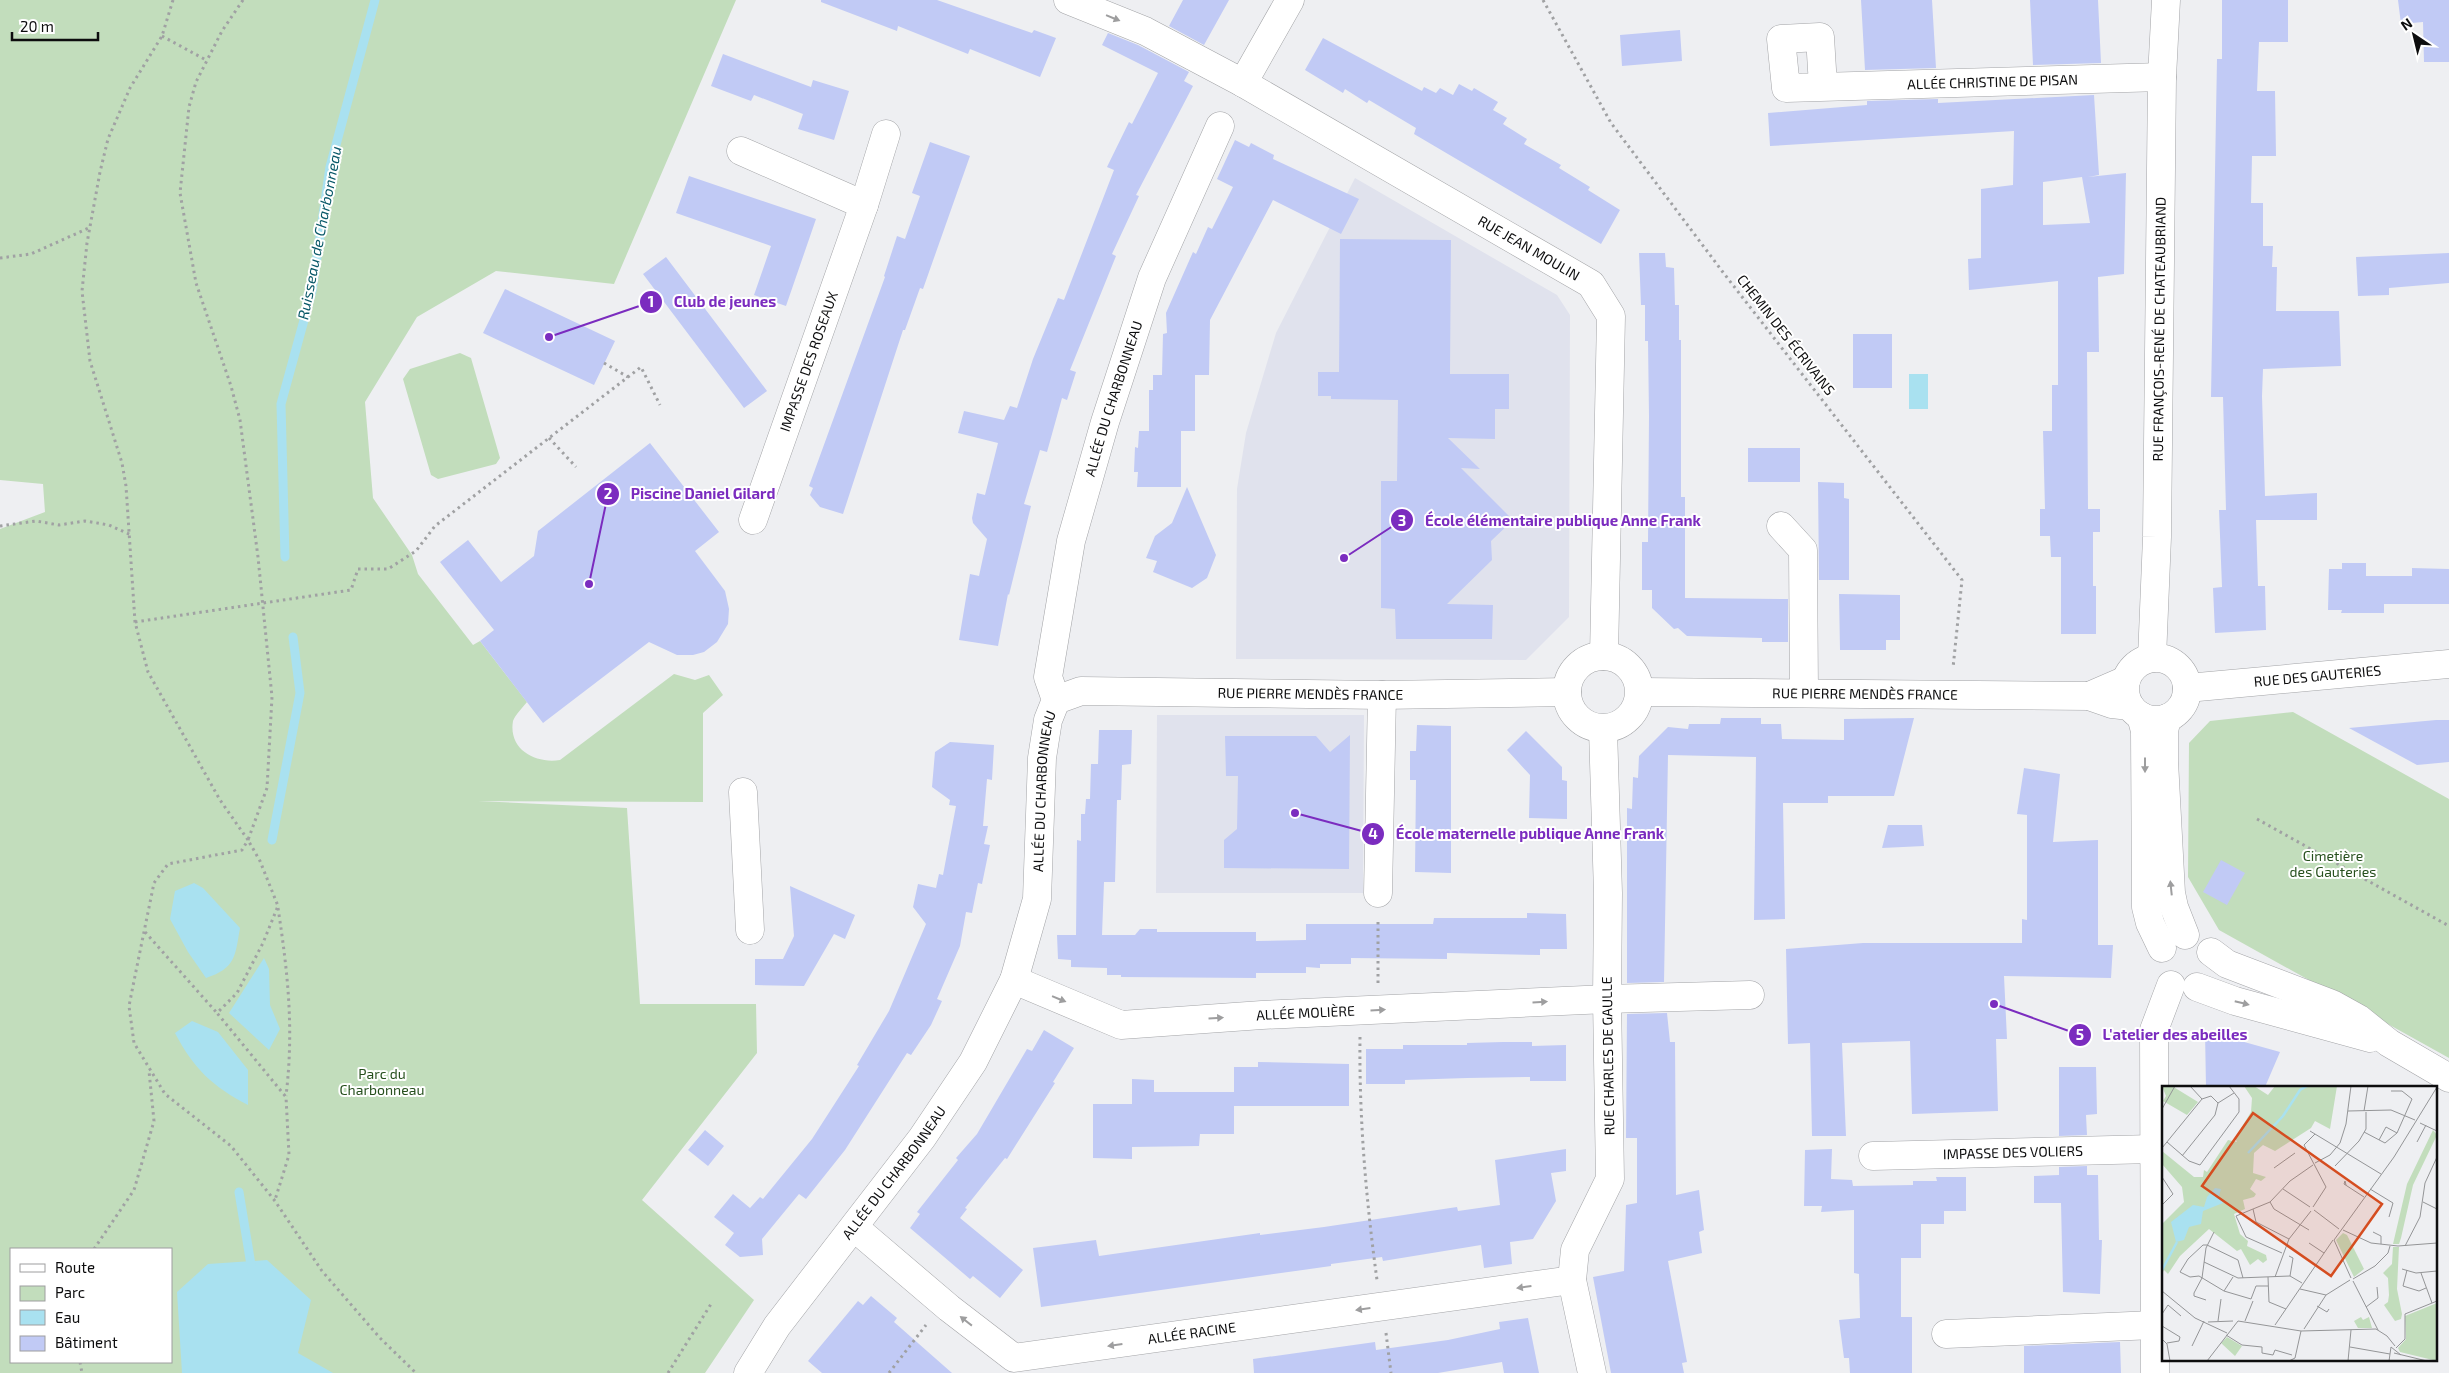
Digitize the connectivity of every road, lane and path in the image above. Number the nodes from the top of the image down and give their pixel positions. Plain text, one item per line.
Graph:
1 (173, 0) edge
2 (243, 0) edge
3 (1068, 0) edge
4 (1290, 0) edge
5 (1543, 0) edge
6 (2166, 0) edge
7 (162, 36) junction
8 (206, 60) junction
9 (2162, 77) junction
10 (1243, 83) junction
11 (1823, 86) dead end
12 (1220, 126) dead end
13 (886, 134) dead end
14 (741, 151) dead end
15 (864, 205) junction
16 (91, 227) junction
17 (0, 258) edge
18 (604, 363) dead end
19 (628, 377) junction
20 (660, 405) dead end
21 (549, 438) junction
22 (576, 467) dead end
23 (754, 520) dead end
24 (0, 526) edge
25 (1782, 526) dead end
26 (131, 535) junction
27 (262, 604) junction
28 (135, 622) junction
29 (1604, 656) junction
30 (2152, 658) junction
31 (2449, 664) edge
32 (2126, 680) junction
33 (2187, 688) junction
34 (1566, 692) junction
35 (1640, 692) junction
36 (1804, 693) junction
37 (1951, 694) junction
38 (1382, 695) junction
39 (2089, 696) junction
40 (1056, 700) junction
41 (2135, 712) junction
42 (2167, 718) junction
43 (1604, 729) junction
44 (744, 792) dead end
45 (2257, 819) dead end
46 (248, 840) junction
47 (1378, 893) joint
48 (278, 906) junction
49 (2449, 926) edge
50 (750, 930) dead end
51 (145, 932) junction
52 (2185, 935) junction
53 (2162, 948) junction
54 (2211, 952) junction
55 (1014, 980) junction
56 (2184, 986) junction
57 (1750, 995) dead end
58 (1607, 999) junction
59 (1365, 1011) junction
60 (217, 1013) junction
61 (2389, 1043) junction
62 (149, 1071) junction
63 (2449, 1078) edge
64 (286, 1097) junction
65 (2153, 1149) junction
66 (1873, 1156) dead end
67 (275, 1200) junction
68 (855, 1228) junction
69 (95, 1248) edge
70 (1572, 1280) junction
71 (943, 1302) junction
72 (711, 1304) dead end
73 (1382, 1306) junction
74 (2154, 1325) junction
75 (1946, 1334) dead end
76 (416, 1373) edge
77 (668, 1373) edge
78 (748, 1373) edge
79 (889, 1373) edge
80 (1392, 1373) edge
81 (1592, 1373) edge
82 (2155, 1373) edge

1 - 7 path
2 - 8 path
3 -> 10 street, RUE JEAN MOULIN
4 - 10 street
5 - 37 path, CHEMIN DES ÉCRIVAINS
6 - 9 street, RUE FRANÇOIS-RENÉ DE CHATEAUBRIAND
7 - 8 path
7 - 16 path
8 - 27 path
9 - 11 street, ALLÉE CHRISTINE DE PISAN
9 - 30 street, RUE FRANÇOIS-RENÉ DE CHATEAUBRIAND
10 - 29 street, RUE JEAN MOULIN
12 - 40 street, ALLÉE DU CHARBONNEAU
13 - 15 street, IMPASSE DES ROSEAUX
14 - 15 street
15 - 23 street, IMPASSE DES ROSEAUX
16 - 17 path
16 - 26 path
18 - 19 path
19 - 20 path
19 - 21 path
21 - 22 path
21 - 27 path
24 - 26 path
25 - 36 street
26 - 28 path
27 - 28 path
27 - 46 path
28 - 46 path
29 - 34 street
29 - 35 street
30 - 32 street
30 - 33 street
31 - 33 street, RUE DES GAUTERIES
32 - 39 street, RUE PIERRE MENDÈS FRANCE
32 - 41 street
33 - 42 street
34 - 38 street, RUE PIERRE MENDÈS FRANCE
34 - 43 street
35 - 36 street, RUE PIERRE MENDÈS FRANCE
35 - 43 street
36 - 37 street, RUE PIERRE MENDÈS FRANCE
37 - 39 street, RUE PIERRE MENDÈS FRANCE
38 - 40 street, RUE PIERRE MENDÈS FRANCE
38 - 47 street
39 - 41 street, RUE PIERRE MENDÈS FRANCE
40 - 55 street, ALLÉE DU CHARBONNEAU
41 - 42 street
41 -> 53 street
52 -> 42 street
43 - 58 street, RUE CHARLES DE GAULLE
44 - 50 street
45 - 49 path
46 - 48 path
46 - 51 path
47 - 59 path
48 - 60 path
48 - 64 path
51 - 60 path
51 - 62 path
52 - 53 street
52 - 54 street
53 - 56 street
54 - 56 street
54 - 61 street
55 -> 59 street, ALLÉE MOLIÈRE
55 - 68 street, ALLÉE DU CHARBONNEAU
56 -> 61 street
56 - 65 street
57 - 58 street, ALLÉE MOLIÈRE
59 -> 58 street, ALLÉE MOLIÈRE
58 - 70 street, RUE CHARLES DE GAULLE
59 - 73 path
60 - 64 path
61 - 63 street
62 - 67 path
62 - 69 path
64 - 67 path
65 - 66 street, IMPASSE DES VOLIERS
65 - 74 street
67 - 76 path
68 - 71 street, ALLÉE RACINE
68 - 78 street, ALLÉE DU CHARBONNEAU
70 -> 73 street, ALLÉE RACINE
70 - 81 street, RUE CHARLES DE GAULLE
73 -> 71 street, ALLÉE RACINE
71 - 79 path
72 - 77 path
73 - 80 path
74 - 75 street
74 - 82 street

